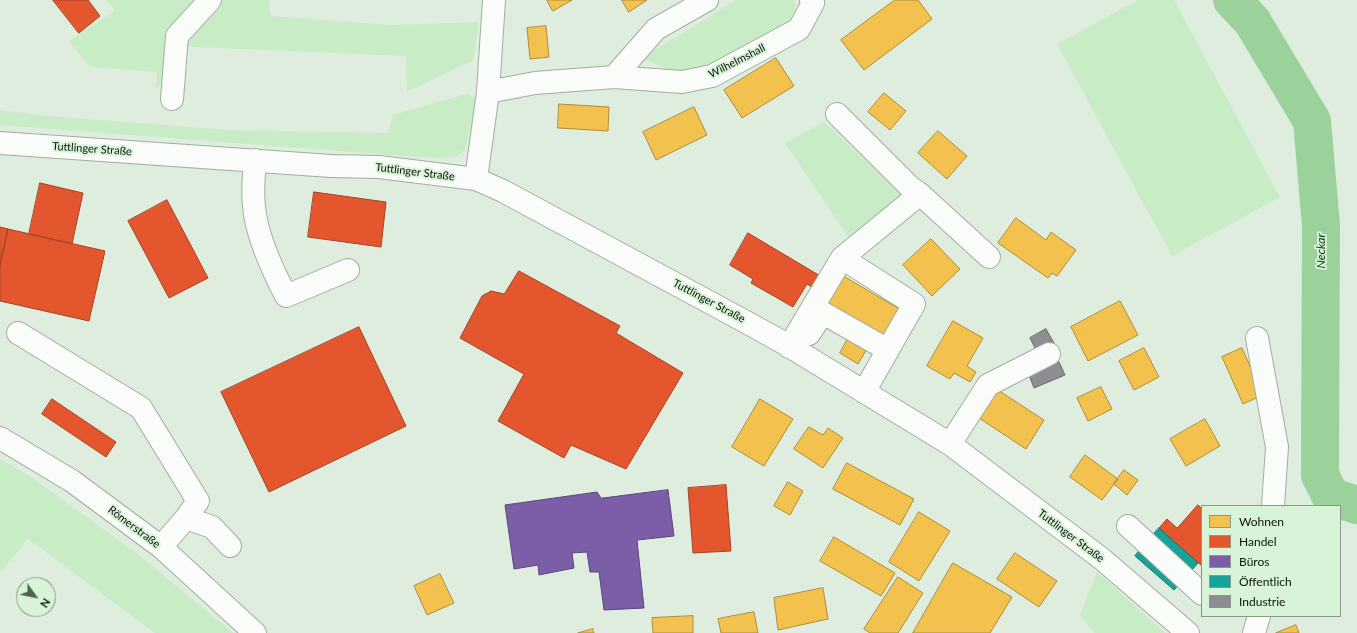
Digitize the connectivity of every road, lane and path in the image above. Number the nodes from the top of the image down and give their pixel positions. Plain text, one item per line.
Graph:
1 (210, 0) edge
2 (494, 0) edge
3 (707, 0) edge
4 (811, 0) edge
5 (614, 77) junction
6 (488, 92) junction
7 (172, 99) dead end
8 (837, 114) dead end
9 (0, 143) edge
10 (255, 160) junction
11 (476, 179) junction
12 (920, 194) junction
13 (989, 257) dead end
14 (842, 258) junction
15 (348, 270) dead end
16 (18, 333) dead end
17 (1256, 338) dead end
18 (793, 349) junction
19 (888, 350) junction
20 (1048, 354) dead end
21 (864, 392) junction
22 (0, 438) edge
23 (950, 444) junction
24 (1273, 505) edge
25 (186, 518) junction
26 (1128, 526) dead end
27 (162, 546) junction
28 (230, 546) dead end
29 (1201, 593) edge
30 (1259, 617) edge
31 (255, 633) edge
32 (1188, 633) edge
33 (1254, 633) edge

1 - 7 street
2 - 6 street
3 - 5 street
4 - 5 street, Wilhelmshall
5 - 6 street, Wilhelmshall
6 - 11 street
8 - 12 street
9 - 10 street, Tuttlinger Straße
10 - 11 street, Tuttlinger Straße
10 - 15 street
11 - 18 street, Tuttlinger Straße
12 - 13 street
12 - 14 street
14 - 18 street
14 - 19 street
16 - 25 street
17 - 24 street
18 - 19 street
18 - 21 street, Tuttlinger Straße
19 - 21 street
20 - 23 street
21 - 23 street, Tuttlinger Straße
22 - 27 street, Römerstraße
23 - 32 street, Tuttlinger Straße
25 - 27 street
25 - 28 street
26 - 29 street
27 - 31 street, Römerstraße
30 - 33 street

